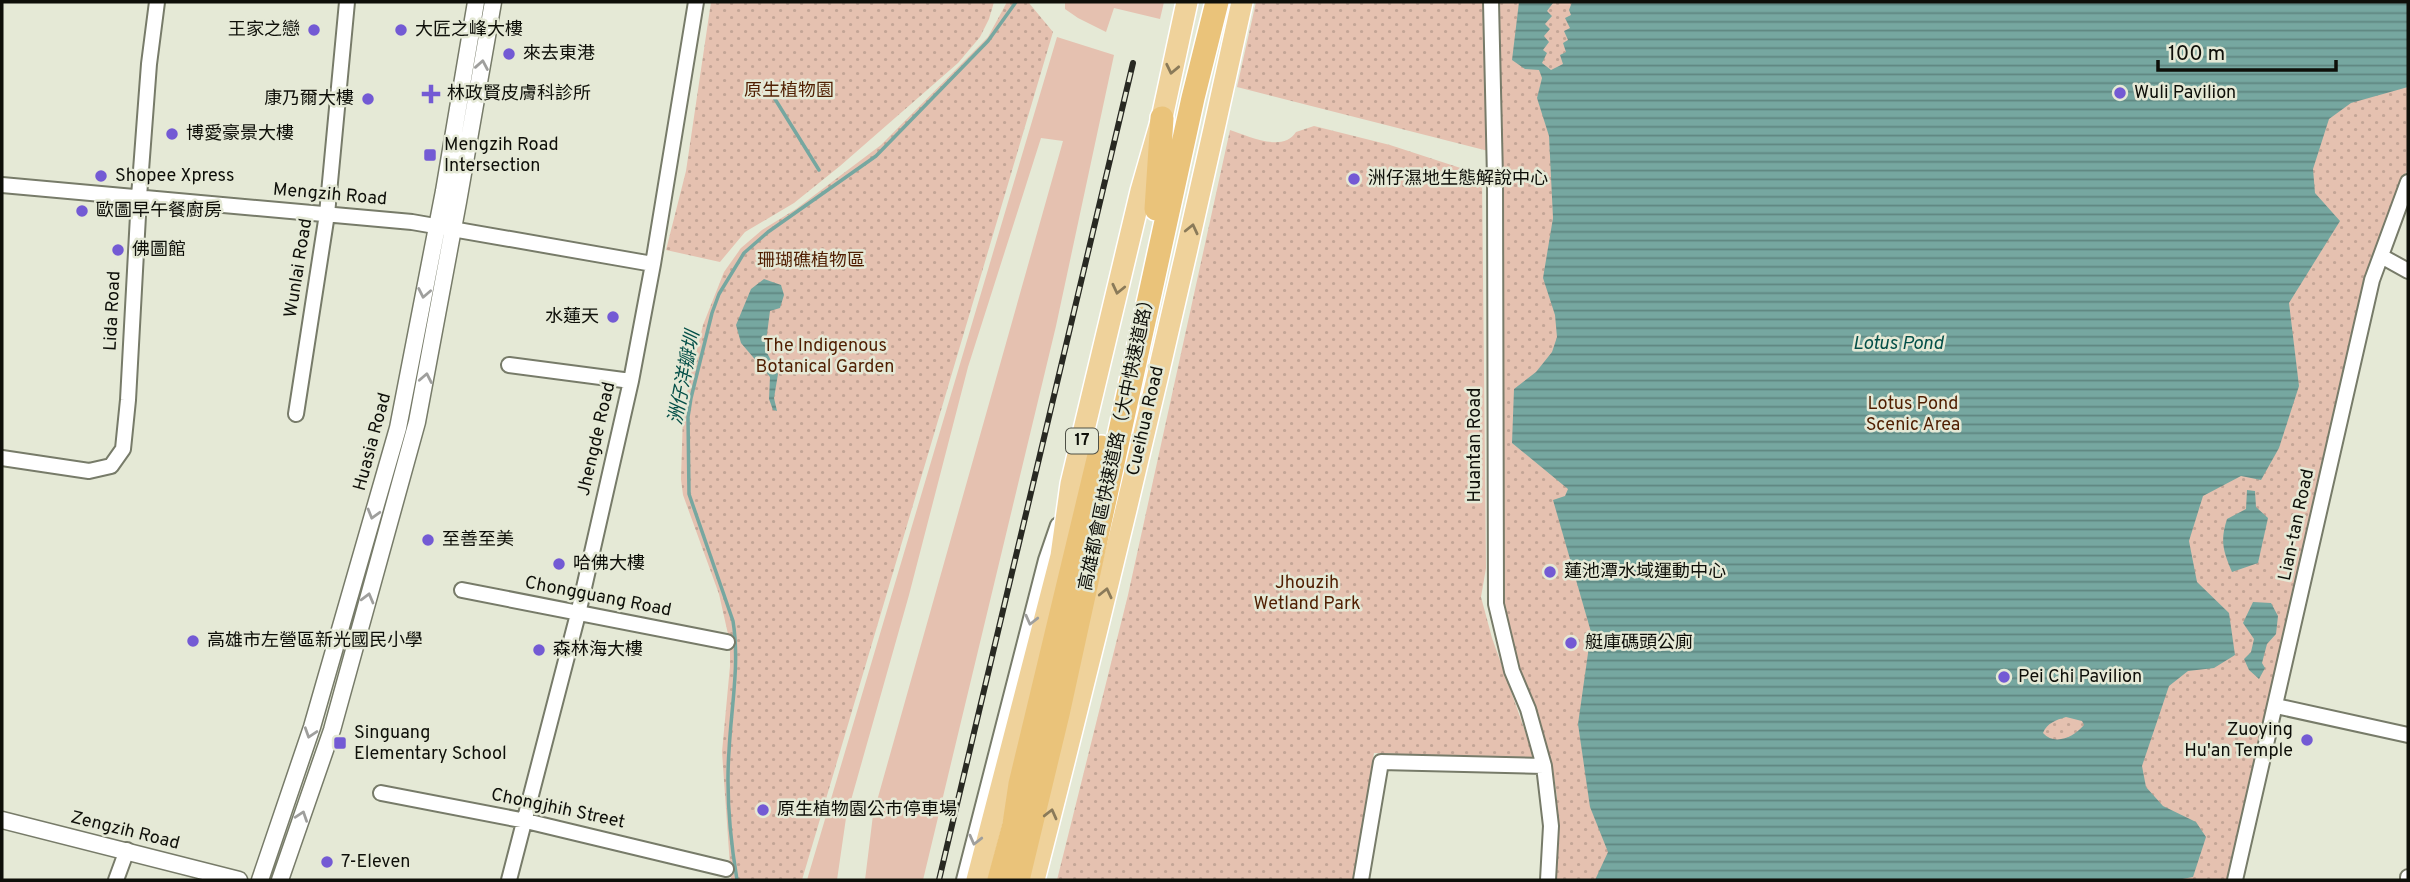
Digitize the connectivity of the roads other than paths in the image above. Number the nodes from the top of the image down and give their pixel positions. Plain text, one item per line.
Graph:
1 (157, 2) edge
2 (347, 2) edge
3 (476, 2) edge
4 (493, 2) edge
5 (696, 2) edge
6 (1186, 2) edge
7 (1217, 2) edge
8 (1242, 2) edge
9 (1491, 2) edge
10 (1162, 118) junction
11 (2408, 182) edge
12 (2, 184) edge
13 (139, 197) junction
14 (327, 214) junction
15 (445, 227) junction
16 (2381, 256) junction
17 (653, 264) junction
18 (2408, 271) edge
19 (509, 365) dead end
20 (631, 381) junction
21 (296, 414) dead end
22 (2, 458) edge
23 (1071, 484) junction
24 (462, 590) dead end
25 (578, 614) junction
26 (340, 627) junction
27 (358, 632) junction
28 (727, 642) dead end
29 (2276, 706) junction
30 (2408, 735) edge
31 (1544, 766) junction
32 (1020, 784) junction
33 (381, 793) dead end
34 (2, 820) edge
35 (526, 821) junction
36 (127, 850) junction
37 (726, 869) dead end
38 (116, 880) edge
39 (239, 880) edge
40 (260, 880) edge
41 (280, 880) edge
42 (509, 880) edge
43 (964, 880) edge
44 (977, 880) edge
45 (986, 880) edge
46 (999, 880) edge
47 (1018, 880) edge
48 (1034, 880) edge
49 (1361, 880) edge
50 (1548, 880) edge
51 (2235, 880) edge

1 - 13 street, Lida Road
2 - 14 street, Wunlai Road
3 - 15 street, Huasia Road
15 -> 4 street, Huasia Road
5 - 17 street, Jhengde Road
6 -> 10 main road, 17
7 - 47 highway, 高雄都會區快速道路（大中快速道路）
48 -> 8 main road, Cueihua Road
9 - 31 street, Huantan Road
10 -> 23 main road, 17
10 - 32 highway, 高雄都會區快速道路（大中快速道路）
11 - 16 street, Lian-tan Road
12 - 13 street, Mengzih Road
13 - 14 street, Mengzih Road
13 - 22 street, Lida Road
14 - 15 street, Mengzih Road
14 - 21 street, Wunlai Road
15 - 17 street, Mengzih Road
15 -> 26 street, Huasia Road
27 -> 15 street, Huasia Road
16 - 18 street
16 - 29 street, Lian-tan Road
17 - 20 street, Jhengde Road
19 - 20 street
20 - 25 street, Jhengde Road
23 -> 43 street
23 - 44 main road, 17
24 - 25 street, Chongguang Road
25 - 28 street, Chongguang Road
25 - 35 street, Jhengde Road
26 - 27 street
26 -> 40 street, Huasia Road
41 -> 27 street, Huasia Road
29 - 30 street
29 - 51 street, Lian-tan Road
31 - 49 street
31 - 50 street, Huantan Road
32 - 45 highway
32 - 46 highway, 高雄都會區快速道路（大中快速道路）
33 - 35 street, Chongjhih Street
34 - 36 street, Zengzih Road
35 - 37 street, Chongjhih Street
35 - 42 street, Jhengde Road
36 - 38 street
36 - 39 street, Zengzih Road

